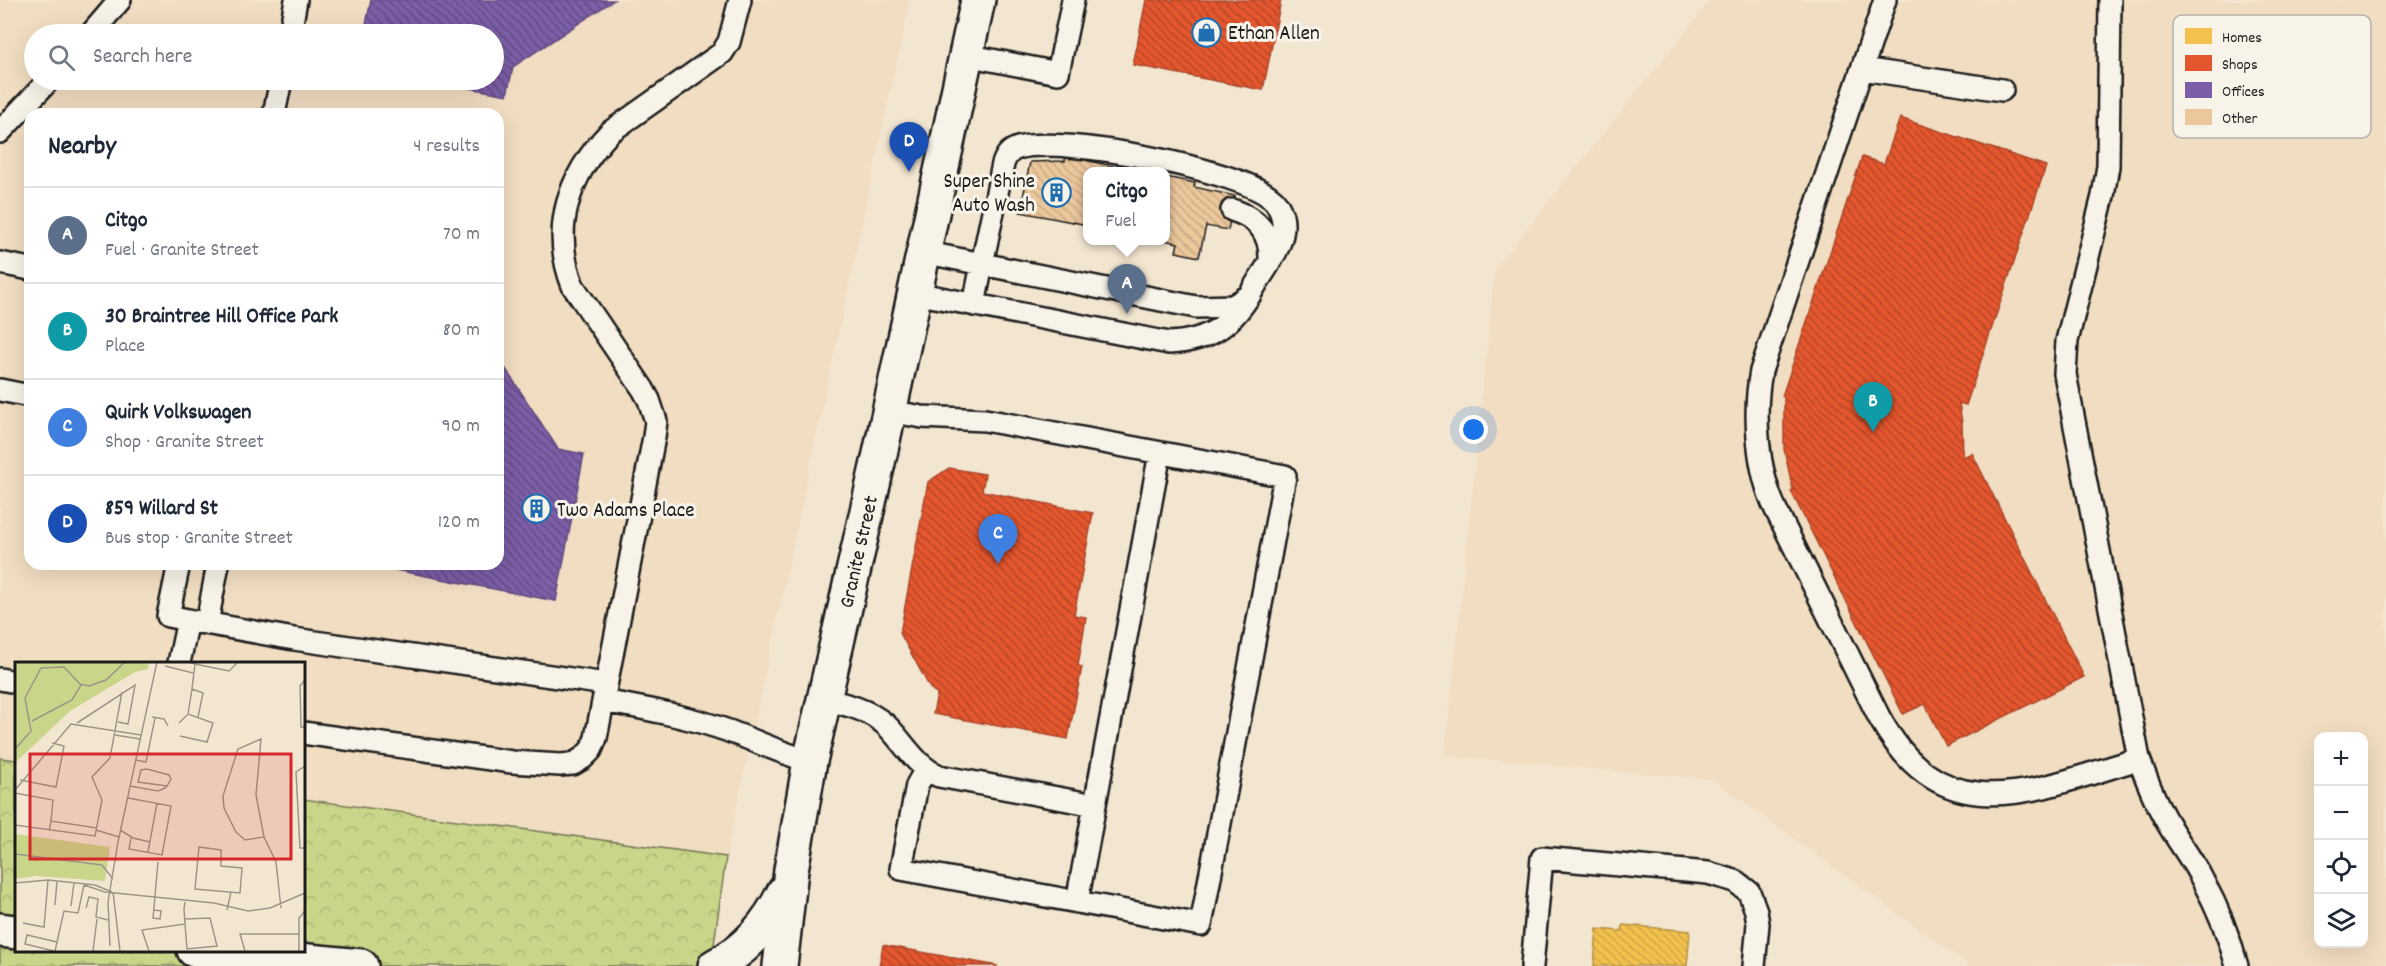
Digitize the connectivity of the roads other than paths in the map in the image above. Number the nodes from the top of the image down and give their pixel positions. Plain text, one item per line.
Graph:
1 (120, 0) edge
2 (296, 0) edge
3 (740, 0) edge
4 (978, 0) edge
5 (1073, 0) edge
6 (1885, 0) edge
7 (2110, 0) edge
8 (100, 24) edge
9 (291, 24) edge
10 (966, 55) junction
11 (1862, 69) junction
12 (40, 90) edge
13 (279, 90) edge
14 (2002, 90) dead end
15 (275, 108) edge
16 (0, 132) edge
17 (1232, 210) dead end
18 (923, 252) junction
19 (1270, 261) junction
20 (0, 263) edge
21 (982, 264) junction
22 (24, 268) edge
23 (915, 293) junction
24 (1250, 295) junction
25 (974, 305) junction
26 (0, 390) edge
27 (24, 395) edge
28 (889, 411) junction
29 (1160, 453) junction
30 (178, 570) edge
31 (216, 570) edge
32 (197, 621) junction
33 (179, 662) edge
34 (0, 679) edge
35 (15, 682) edge
36 (605, 693) junction
37 (822, 699) junction
38 (304, 733) edge
39 (2139, 759) junction
40 (810, 761) junction
41 (926, 769) junction
42 (1095, 805) junction
43 (791, 870) junction
44 (1077, 902) junction
45 (0, 930) edge
46 (15, 932) edge
47 (204, 951) edge
48 (361, 966) edge
49 (715, 966) edge
50 (780, 966) edge
51 (1532, 966) edge
52 (1754, 966) edge
53 (2237, 966) edge

1 - 8 lane
2 - 9 lane
3 - 36 lane
4 - 10 main road, Granite Street
5 - 10 lane
6 - 11 lane
7 - 39 lane
10 - 18 main road, Granite Street
11 - 14 lane
11 - 39 lane
12 - 16 lane
13 - 15 lane
17 - 19 lane
18 - 21 lane
18 - 23 main road, Granite Street
19 - 21 lane
19 - 24 lane
20 - 22 lane
21 - 24 lane
21 - 25 lane
23 - 25 lane
23 - 28 main road, Granite Street
24 - 25 lane
26 - 27 lane
28 - 29 lane
28 - 37 main road, Granite Street
29 - 42 lane
29 - 44 lane
30 - 32 lane
31 - 32 lane
32 - 33 lane
32 - 36 lane
34 - 35 lane
36 - 38 lane
36 - 40 lane
37 - 40 main road, Granite Street
37 - 41 lane
39 - 53 lane
40 - 43 main road, Granite Street
41 - 42 lane
41 - 44 lane
42 - 44 lane
43 - 49 main road
43 - 50 main road, Granite Street
45 - 46 main road
47 - 48 main road
51 - 52 lane

